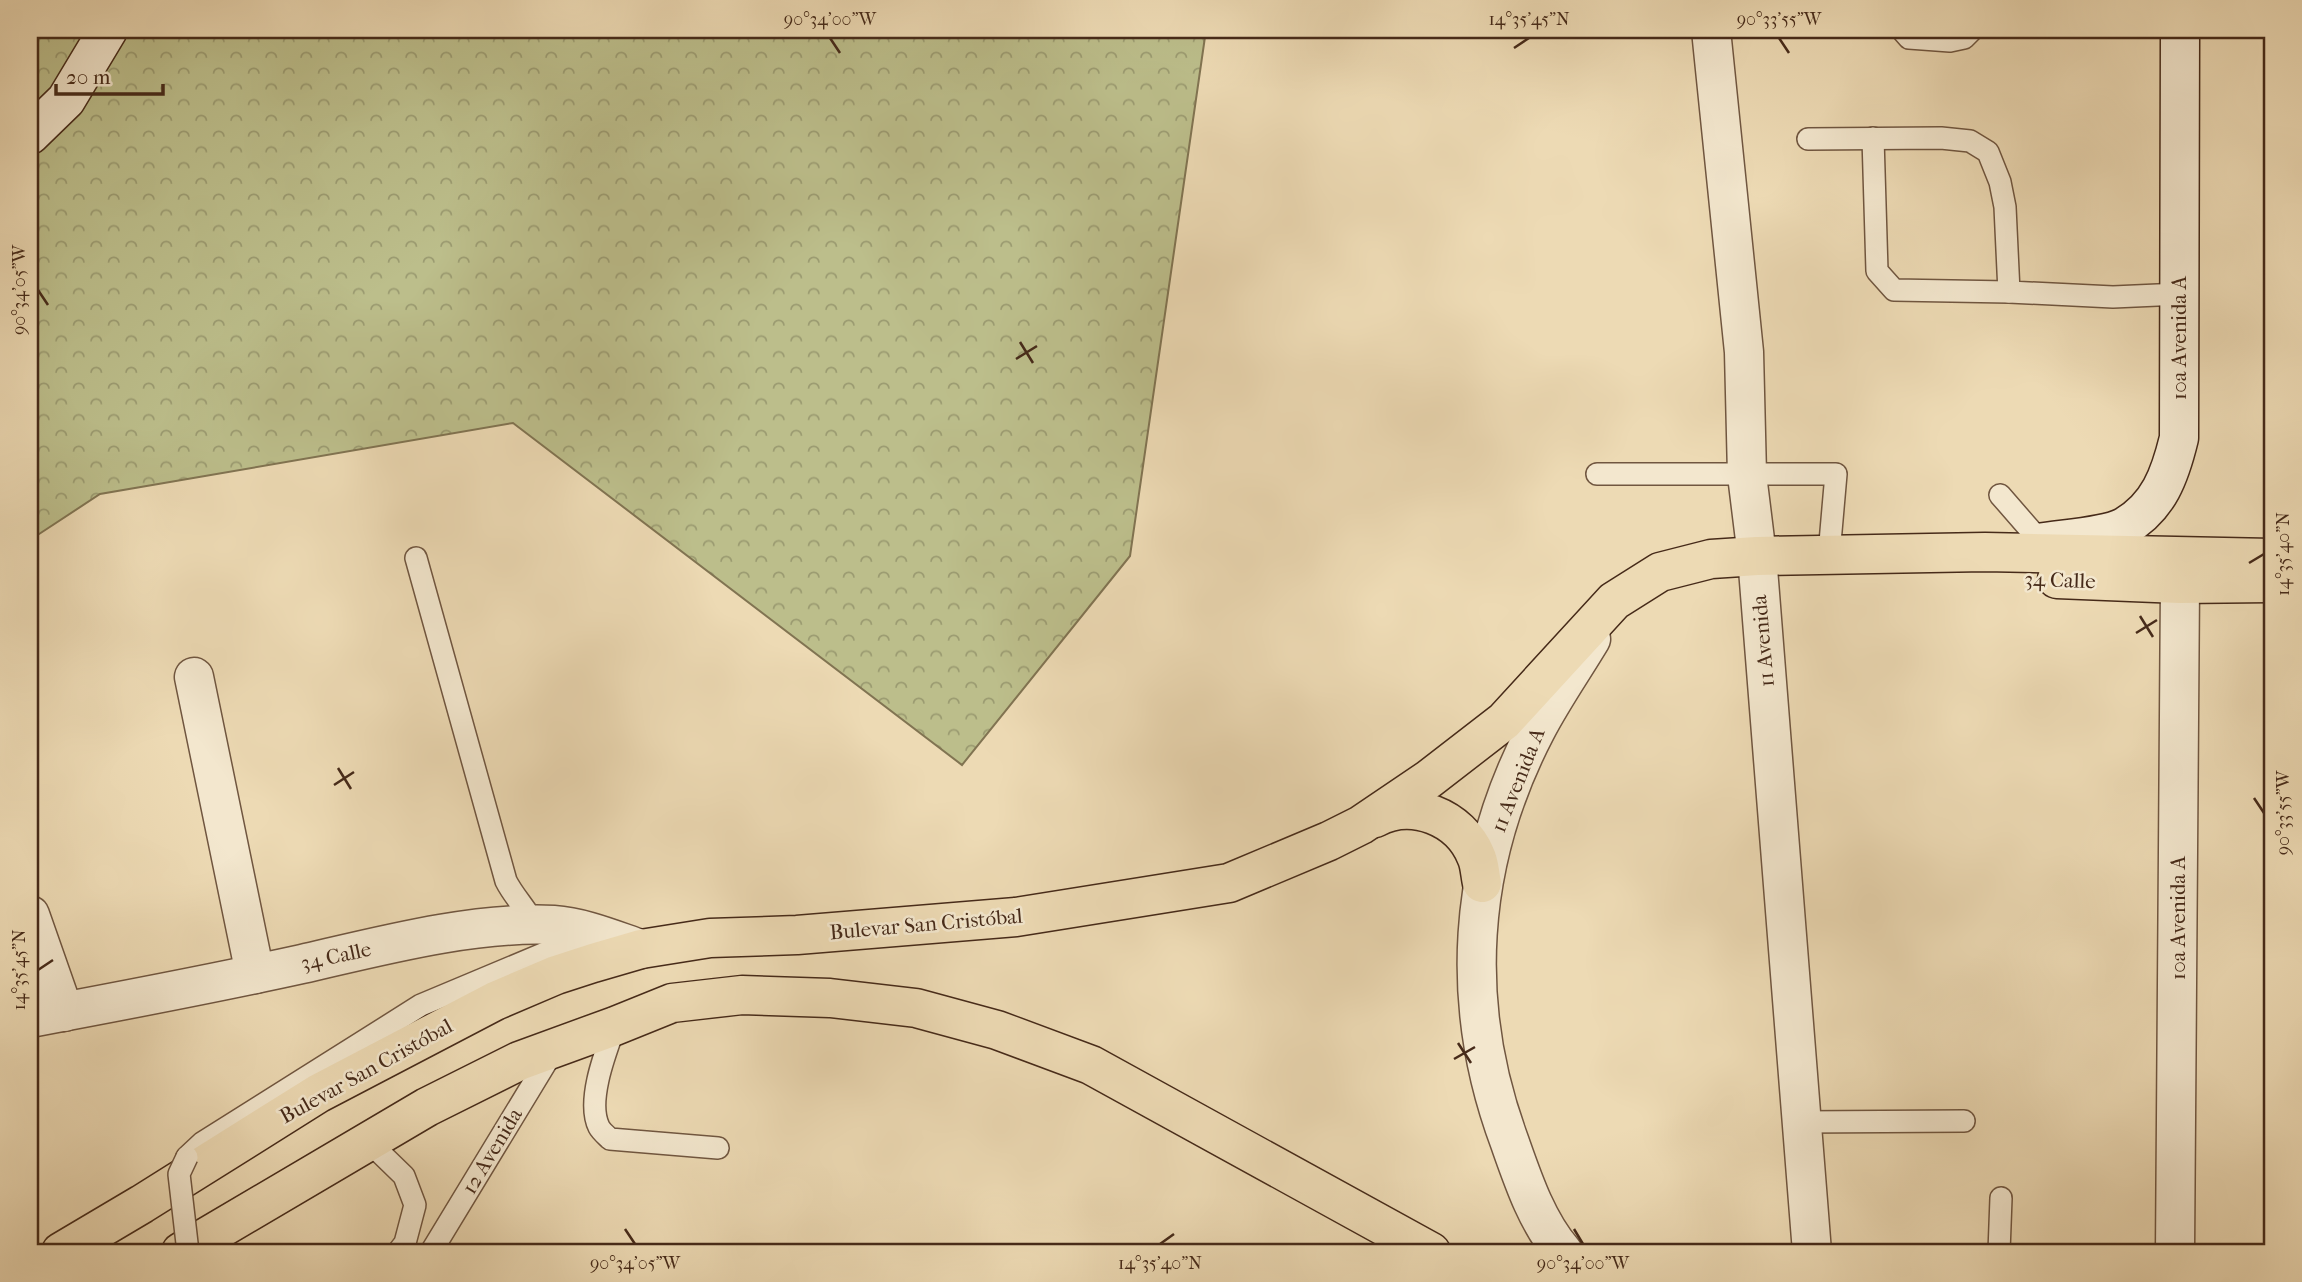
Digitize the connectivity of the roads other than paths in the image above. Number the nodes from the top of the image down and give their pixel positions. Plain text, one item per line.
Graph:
1 (108, 30) edge
2 (1711, 30) edge
3 (1902, 30) edge
4 (1972, 30) edge
5 (2180, 30) edge
6 (30, 135) edge
7 (1873, 138) junction
8 (1808, 139) dead end
9 (2009, 292) junction
10 (2180, 294) junction
11 (1597, 474) dead end
12 (1747, 475) junction
13 (2000, 495) dead end
14 (2041, 542) junction
15 (1985, 552) junction
16 (1839, 554) junction
17 (1757, 556) junction
18 (416, 558) dead end
19 (2272, 558) edge
20 (2272, 583) edge
21 (2180, 584) junction
22 (1614, 601) junction
23 (194, 677) dead end
24 (1361, 825) junction
25 (1482, 883) junction
26 (30, 915) edge
27 (536, 926) junction
28 (593, 933) junction
29 (641, 949) junction
30 (255, 974) junction
31 (47, 1015) edge
32 (615, 1027) junction
33 (554, 1049) junction
34 (1964, 1121) dead end
35 (1802, 1122) junction
36 (369, 1142) junction
37 (718, 1148) dead end
38 (2001, 1198) dead end
39 (61, 1252) edge
40 (181, 1252) edge
41 (188, 1252) edge
42 (398, 1252) edge
43 (431, 1252) edge
44 (1431, 1252) edge
45 (1563, 1252) edge
46 (1812, 1252) edge
47 (1999, 1252) edge
48 (2175, 1252) edge

1 - 6 street
2 - 12 street, 11 Avenida
3 - 4 lane
5 - 10 street, 10a Avenida A
7 - 8 lane
7 - 9 lane
7 - 9 lane
9 - 10 lane
10 - 14 street, 10a Avenida A
11 - 12 lane
12 - 16 lane
12 - 17 street, 11 Avenida
13 - 14 lane
14 - 15 street, 10a Avenida A
15 - 16 main road, 34 Calle
15 - 19 main road, 34 Calle
16 - 17 main road, 34 Calle
16 - 21 main road, 34 Calle
17 - 22 main road, Bulevar San Cristóbal
17 - 35 street, 11 Avenida
18 - 27 lane
20 - 21 main road, 34 Calle
21 - 48 street, 10a Avenida A
22 - 24 main road, Bulevar San Cristóbal
22 - 25 street, 11 Avenida A
23 - 30 street
24 - 25 main road
24 - 29 main road, Bulevar San Cristóbal
25 - 45 street, 11 Avenida A
26 - 31 street
27 - 28 street, 34 Calle
27 - 30 street, 34 Calle
28 - 29 street, 34 Calle
28 - 41 lane, bridge
29 - 39 main road, Bulevar San Cristóbal
30 - 31 street, 34 Calle
32 - 33 main road
32 - 37 lane
32 - 44 main road
33 - 36 main road
33 - 43 lane, 12 Avenida
34 - 35 lane
35 - 46 street, 11 Avenida
36 - 40 main road
36 - 42 lane
38 - 47 lane

